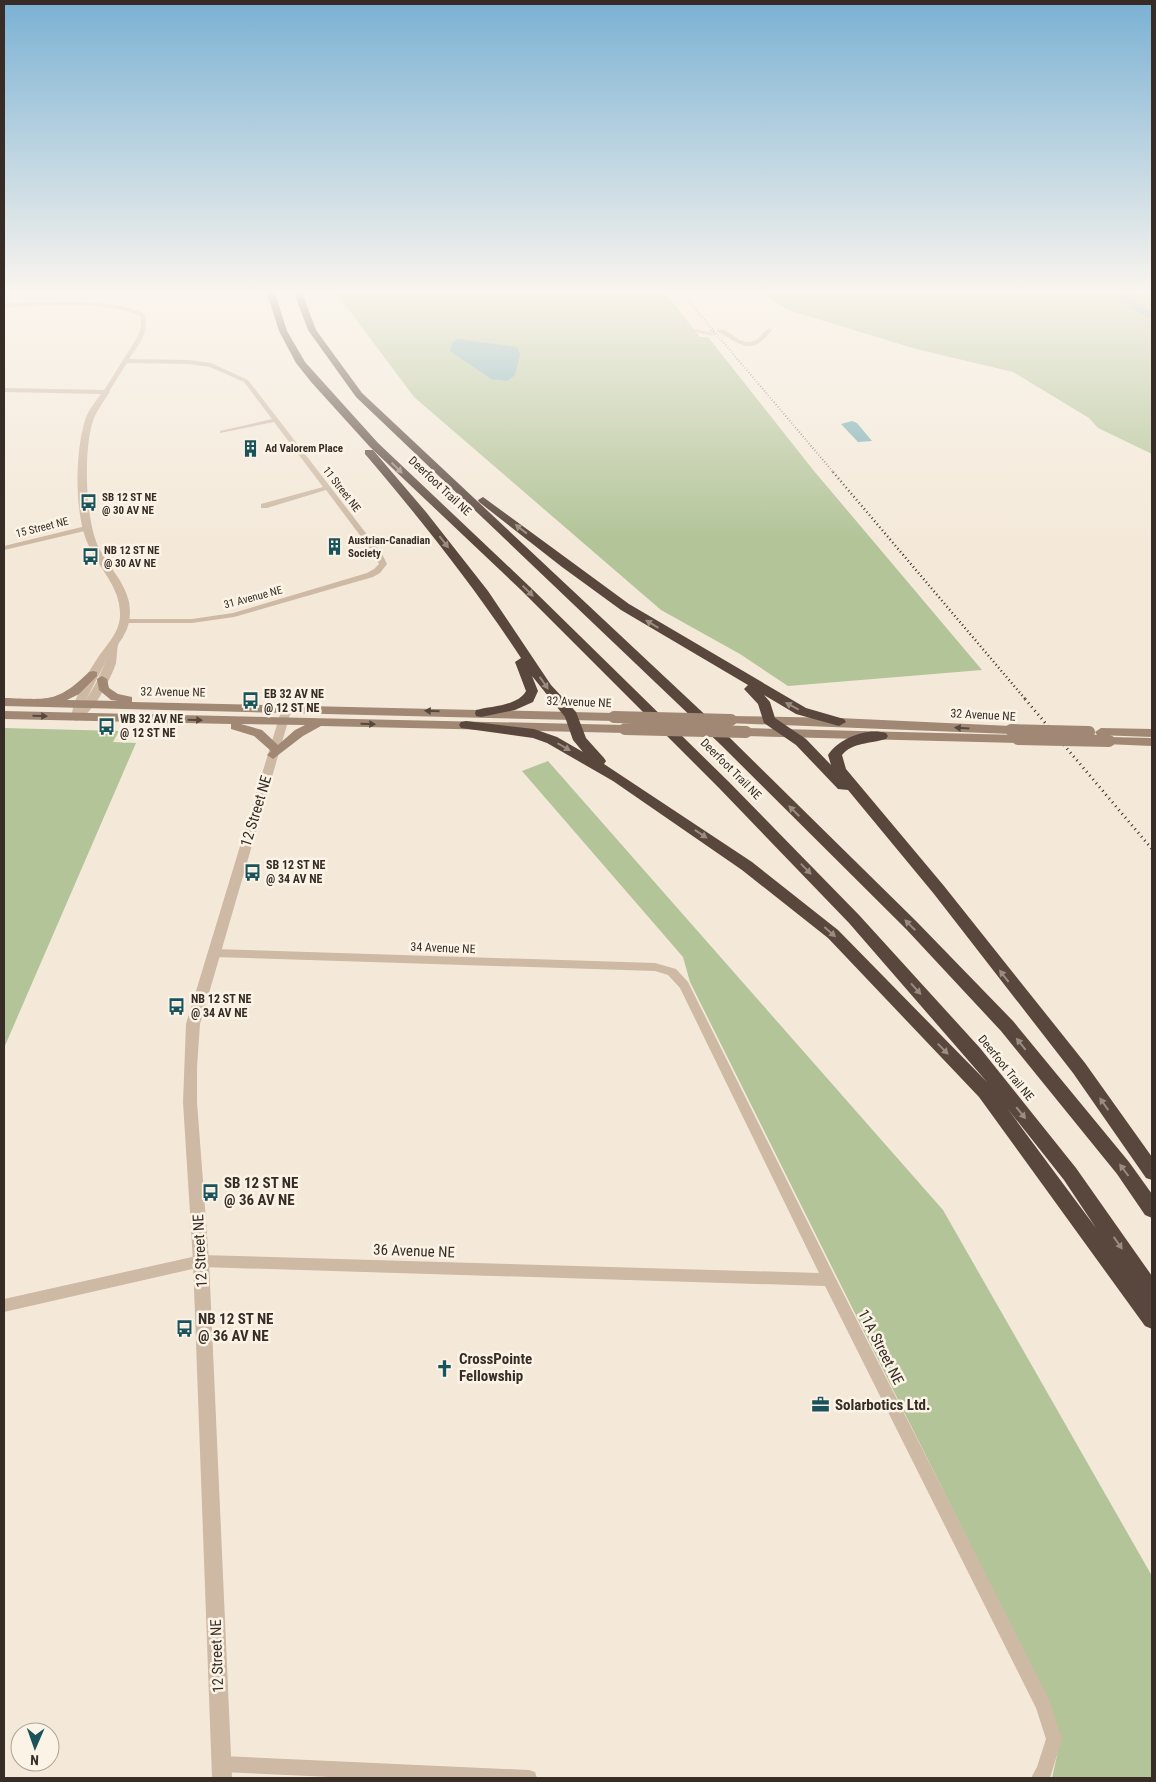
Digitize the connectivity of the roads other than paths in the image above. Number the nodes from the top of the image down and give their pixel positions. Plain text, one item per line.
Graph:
1 (118, 373) edge
2 (230, 373) edge
3 (309, 373) edge
4 (343, 373) edge
5 (315, 381) junction
6 (4, 390) edge
7 (106, 392) junction
8 (275, 420) junction
9 (222, 432) dead end
10 (445, 476) junction
11 (327, 488) junction
12 (264, 506) dead end
13 (86, 528) junction
14 (4, 548) edge
15 (381, 568) joint
16 (497, 614) junction
17 (125, 621) junction
18 (726, 668) junction
19 (98, 677) junction
20 (4, 702) edge
21 (48, 703) junction
22 (83, 705) junction
23 (175, 706) junction
24 (287, 708) junction
25 (481, 712) junction
26 (4, 715) edge
27 (76, 717) junction
28 (769, 720) junction
29 (216, 721) junction
30 (574, 721) junction
31 (283, 722) junction
32 (838, 722) junction
33 (319, 723) junction
34 (466, 725) junction
35 (1152, 733) edge
36 (792, 734) junction
37 (881, 736) junction
38 (1152, 742) edge
39 (274, 752) junction
40 (618, 778) junction
41 (938, 890) junction
42 (213, 953) junction
43 (672, 972) joint
44 (1152, 1172) edge
45 (1152, 1209) edge
46 (201, 1261) junction
47 (829, 1280) junction
48 (1152, 1292) edge
49 (4, 1306) edge
50 (1152, 1319) edge
51 (222, 1771) edge
52 (529, 1778) edge
53 (1039, 1778) edge

1 - 7 street
2 - 8 street, 11 Street NE
3 - 5 highway, Deerfoot Trail NE
4 - 10 highway, Deerfoot Trail NE
5 -> 16 highway
5 -> 48 highway, Deerfoot Trail NE
6 - 7 street
7 - 13 street
8 - 9 street
8 - 11 street, 11 Street NE
18 -> 10 highway
45 -> 10 highway, Deerfoot Trail NE
11 - 12 street
11 - 15 street, 11 Street NE
13 - 14 street, 15 Street NE
13 - 17 street
15 - 17 street, 31 Avenue NE
16 - 25 highway
16 -> 30 highway
17 - 19 street
18 - 28 highway
32 -> 18 highway
19 - 21 main road
19 - 22 street
19 - 23 main road
20 - 21 main road, 32 Avenue NE
21 - 22 main road, 32 Avenue NE
22 - 23 main road, 32 Avenue NE
22 - 27 street
23 - 24 main road, 32 Avenue NE
25 -> 24 main road, 32 Avenue NE
24 - 31 street, 12 Street NE
25 - 30 main road, 32 Avenue NE
26 -> 27 main road, 32 Avenue NE
27 -> 29 main road, 32 Avenue NE
28 - 30 main road, 32 Avenue NE, bridge
28 - 32 main road, 32 Avenue NE
28 - 36 highway
29 - 31 main road, 32 Avenue NE
29 - 39 main road
30 - 34 main road, 32 Avenue NE
30 - 36 main road, 32 Avenue NE, bridge
30 - 40 highway
31 - 33 main road, 32 Avenue NE
31 - 39 street, 12 Street NE
35 -> 32 main road, 32 Avenue NE, bridge
33 -> 34 main road, 32 Avenue NE
33 - 39 main road
34 -> 40 highway
36 - 37 main road, 32 Avenue NE
36 - 41 highway
37 - 38 main road, 32 Avenue NE, bridge
37 - 41 highway
39 - 42 street, 12 Street NE
40 -> 50 highway
44 -> 41 highway
42 - 43 street, 34 Avenue NE
42 - 46 street, 12 Street NE
43 - 47 street, 11A Street NE
46 - 47 street, 36 Avenue NE
46 - 49 street, 36 Avenue NE
46 - 51 street, 12 Street NE
47 - 53 street, 11A Street NE
51 - 52 street

